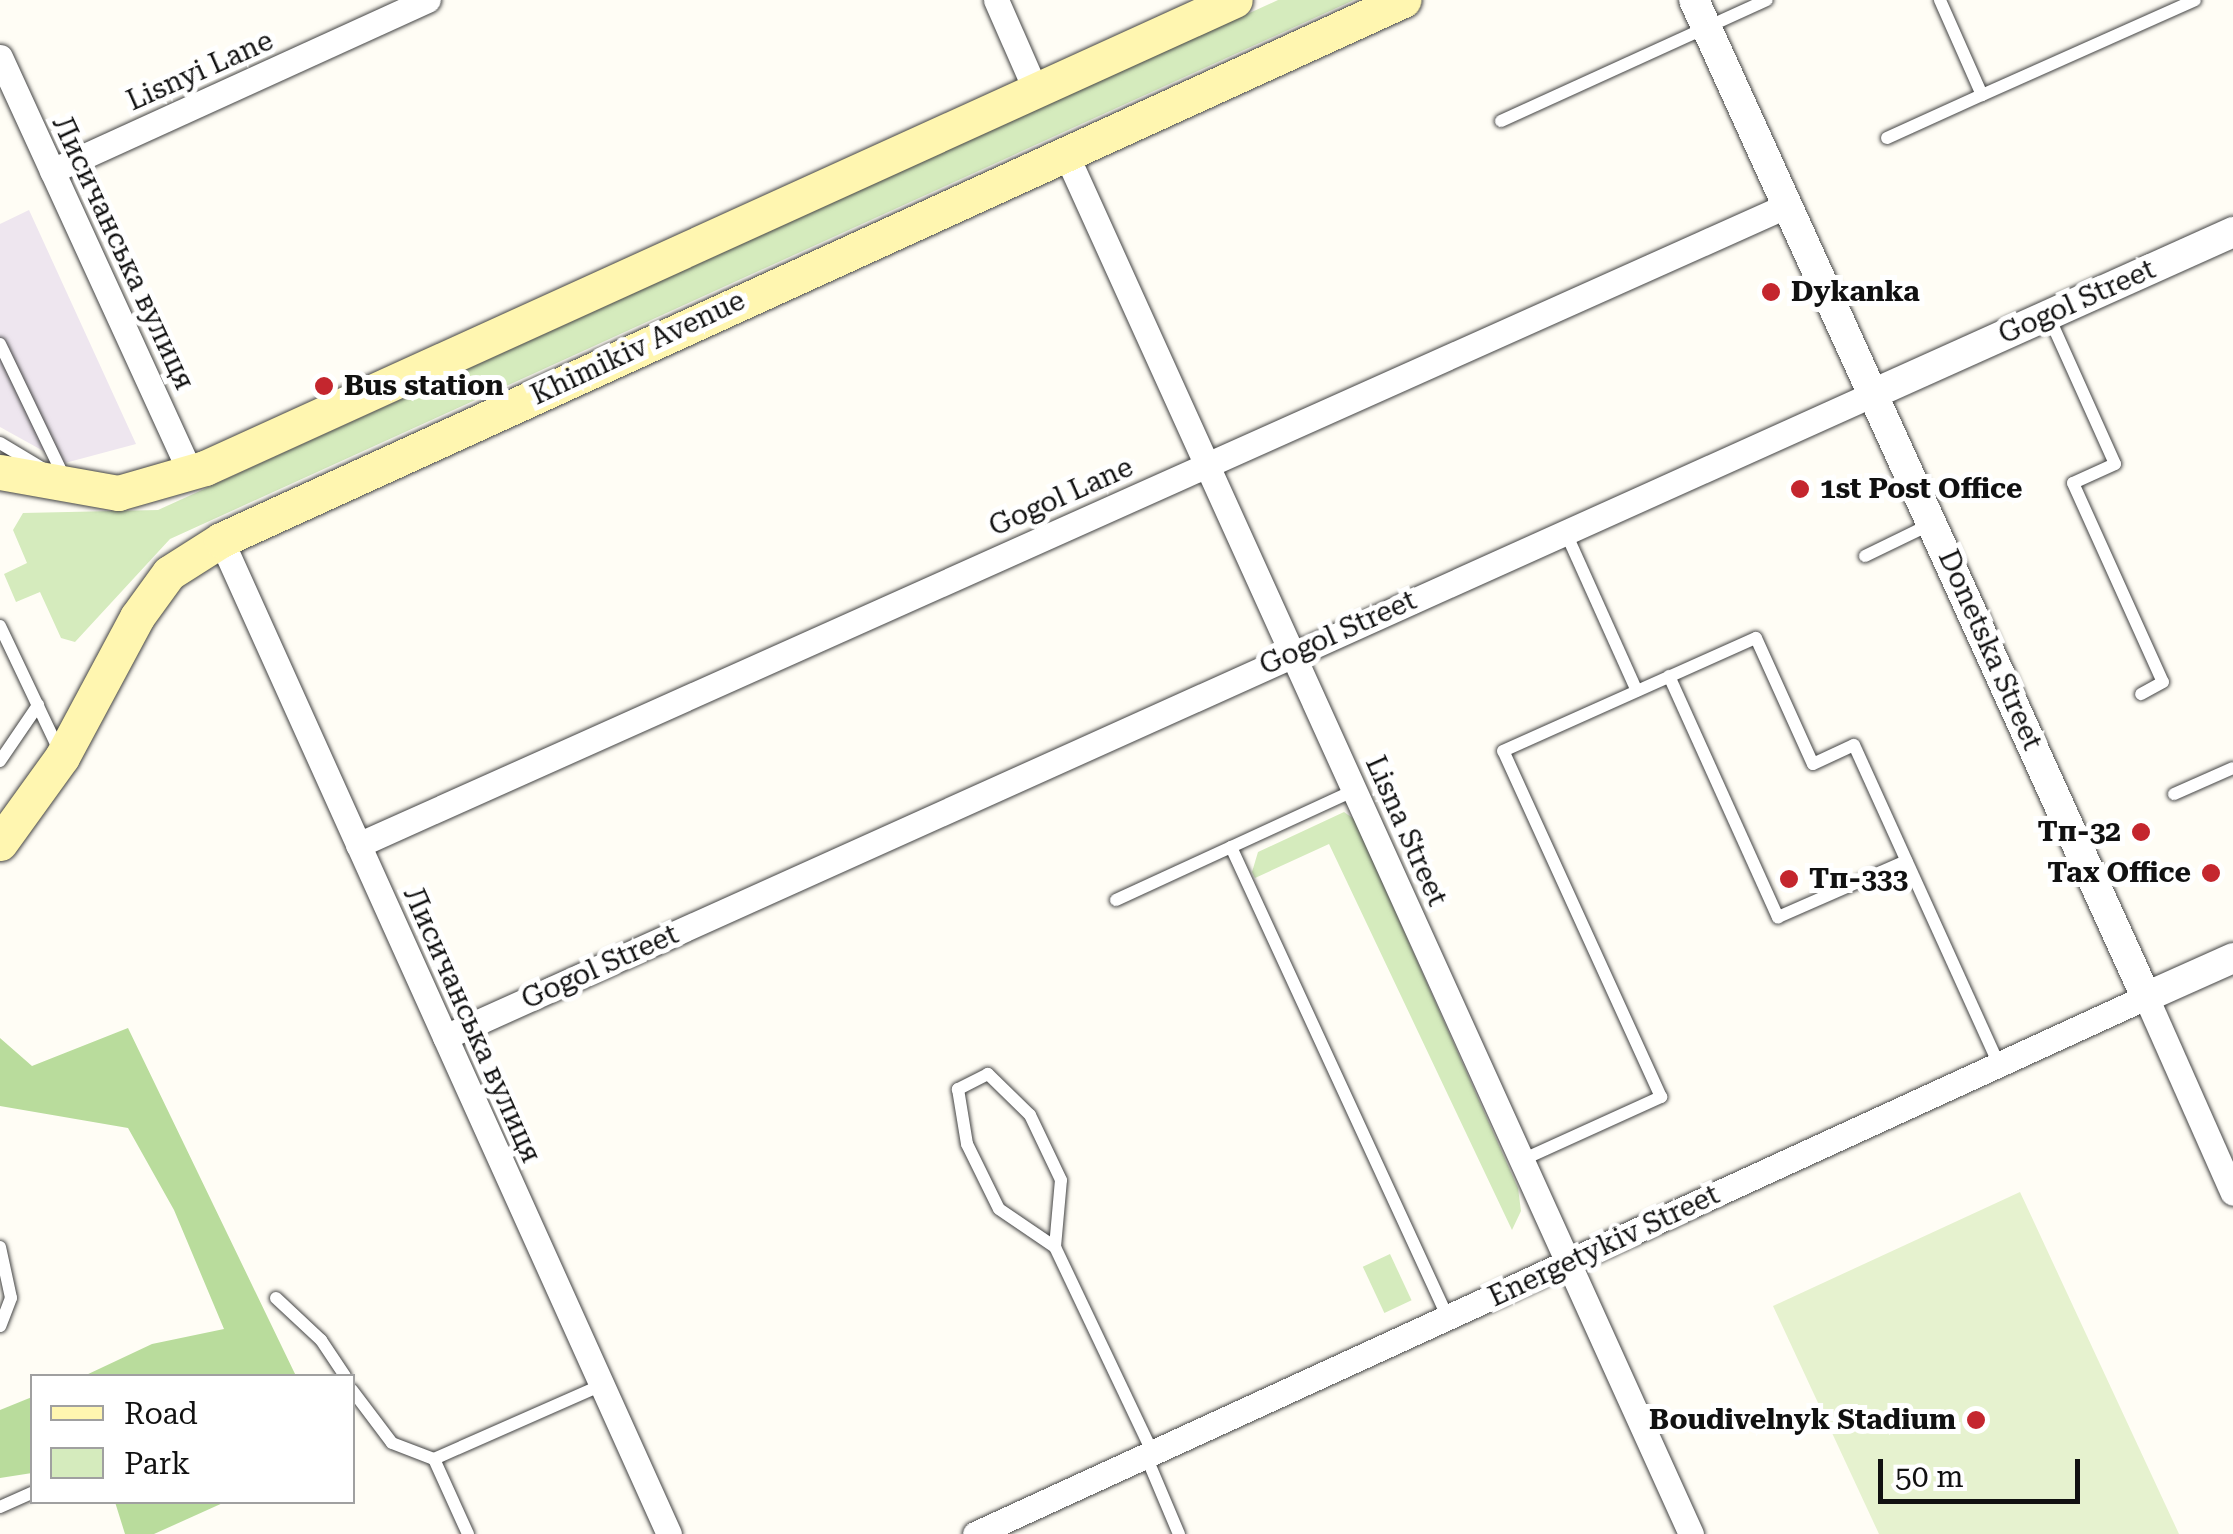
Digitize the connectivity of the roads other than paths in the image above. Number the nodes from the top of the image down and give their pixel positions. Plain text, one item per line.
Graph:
1 (428, 0) edge
2 (996, 0) edge
3 (1235, 0) edge
4 (1403, 0) edge
5 (1767, 0) edge
6 (1940, 0) edge
7 (2195, 0) edge
8 (1700, 14) edge
9 (0, 57) edge
10 (1035, 89) junction
11 (1982, 96) junction
12 (1501, 120) dead end
13 (1887, 138) dead end
14 (1066, 152) junction
15 (52, 171) junction
16 (1788, 205) junction
17 (2231, 237) edge
18 (2048, 315) junction
19 (0, 344) edge
20 (1875, 393) junction
21 (0, 443) edge
22 (1207, 465) junction
23 (0, 472) edge
24 (191, 474) junction
25 (66, 483) junction
26 (1934, 523) junction
27 (1565, 531) junction
28 (220, 540) junction
29 (1866, 556) dead end
30 (0, 626) edge
31 (1292, 653) junction
32 (1669, 676) junction
33 (1638, 690) junction
34 (2141, 694) dead end
35 (38, 705) junction
36 (62, 758) junction
37 (0, 761) edge
38 (2233, 768) edge
39 (1354, 790) junction
40 (2174, 794) dead end
41 (0, 842) edge
42 (358, 845) junction
43 (1232, 846) junction
44 (1906, 861) junction
45 (1116, 900) dead end
46 (2233, 958) edge
47 (2146, 997) junction
48 (444, 1038) junction
49 (1999, 1065) junction
50 (1522, 1160) junction
51 (2233, 1193) edge
52 (1055, 1246) junction
53 (0, 1247) edge
54 (1568, 1262) junction
55 (276, 1298) dead end
56 (1448, 1318) junction
57 (0, 1326) edge
58 (344, 1374) edge
59 (602, 1385) junction
60 (355, 1394) edge
61 (1150, 1454) junction
62 (434, 1459) junction
63 (30, 1494) edge
64 (0, 1508) edge
65 (468, 1534) edge
66 (669, 1534) edge
67 (975, 1534) edge
68 (1179, 1534) edge
69 (1691, 1534) edge

1 - 15 street, Lisnyi Lane
2 - 10 street
3 - 10 main road
4 - 14 main road, Khimikiv Avenue
5 - 8 lane
6 - 11 lane
7 - 11 lane
8 - 12 lane
8 - 16 street, Donetska Street
9 - 15 street, Лисичанська вулиця
10 - 24 main road
11 - 13 lane
14 - 22 street, Lisna Street
14 - 28 main road, Khimikiv Avenue
15 - 24 street, Лисичанська вулиця
16 - 20 street, Donetska Street
16 - 22 street, Gogol Lane
17 - 18 street, Gogol Street
18 - 20 street, Gogol Street
18 - 34 lane
19 - 25 lane
20 - 26 street, Donetska Street
20 - 27 street, Gogol Street
21 - 25 lane
22 - 31 street, Lisna Street
22 - 42 street, Gogol Lane
23 - 25 main road
24 - 25 main road
26 - 29 lane
26 - 47 street, Donetska Street
27 - 31 street, Gogol Street
27 - 33 lane
28 - 36 main road, Khimikiv Avenue
28 - 42 street, Лисичанська вулиця
30 - 35 lane
31 - 39 street, Lisna Street
31 - 48 street, Gogol Street
32 - 33 lane
32 - 44 lane
32 - 44 lane
33 - 50 lane
35 - 36 lane
35 - 37 lane
36 - 41 main road, Khimikiv Avenue
38 - 40 lane
39 - 43 lane
39 - 50 street, Lisna Street
42 - 48 street, Лисичанська вулиця
43 - 45 lane
43 - 56 lane
44 - 49 lane
46 - 47 street, Energetykiv Street
47 - 49 street, Energetykiv Street
47 - 51 street, Donetska Street
48 - 59 street, Лисичанська вулиця
49 - 54 street, Energetykiv Street
50 - 54 street, Lisna Street
52 - 52 lane
52 - 61 lane
53 - 57 lane
54 - 56 street, Energetykiv Street
54 - 69 street, Lisna Street
55 - 58 lane
56 - 61 street, Energetykiv Street
59 - 62 lane
59 - 66 street, Лисичанська вулиця
60 - 62 lane
61 - 67 street, Energetykiv Street
61 - 68 lane
62 - 65 lane
63 - 64 lane

